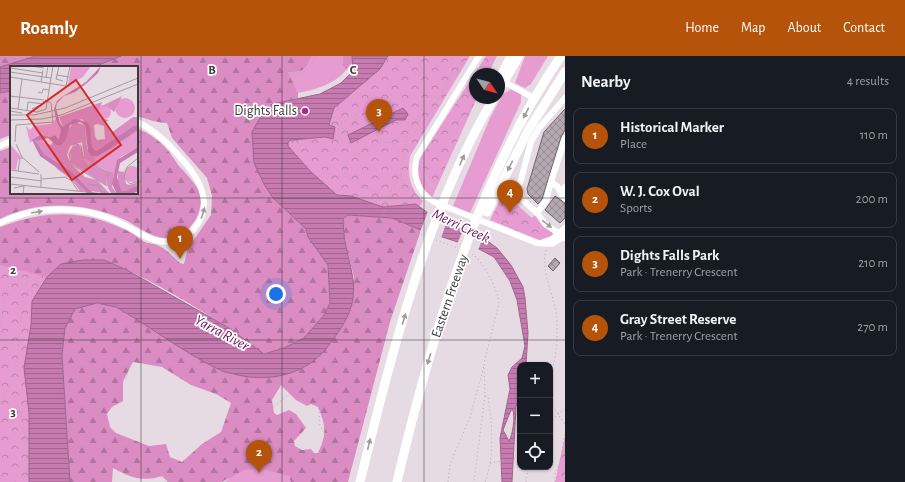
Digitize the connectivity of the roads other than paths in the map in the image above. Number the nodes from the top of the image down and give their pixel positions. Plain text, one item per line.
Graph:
1 (479, 56) edge
2 (511, 56) edge
3 (519, 56) edge
4 (561, 56) edge
5 (565, 72) edge
6 (505, 73) edge
7 (505, 77) edge
8 (505, 83) edge
9 (534, 98) junction
10 (564, 101) edge
11 (490, 104) edge
12 (138, 123) edge
13 (565, 138) edge
14 (10, 142) edge
15 (0, 147) edge
16 (551, 182) junction
17 (565, 187) edge
18 (563, 196) edge
19 (485, 209) junction
20 (537, 213) junction
21 (0, 223) edge
22 (565, 228) edge
23 (564, 236) edge
24 (360, 482) edge
25 (397, 482) edge

1 - 23 street
2 - 6 highway
3 - 7 highway
4 - 9 highway, Eastern Freeway
5 -> 19 highway
8 - 9 street
9 -> 19 highway, Eastern Freeway
10 - 20 street
24 -> 11 highway
21 -> 12 street
13 - 16 street
14 - 15 street
16 - 18 street
16 - 20 street
17 - 18 street
19 -> 25 highway, Eastern Freeway
20 -> 23 street
22 - 23 street

